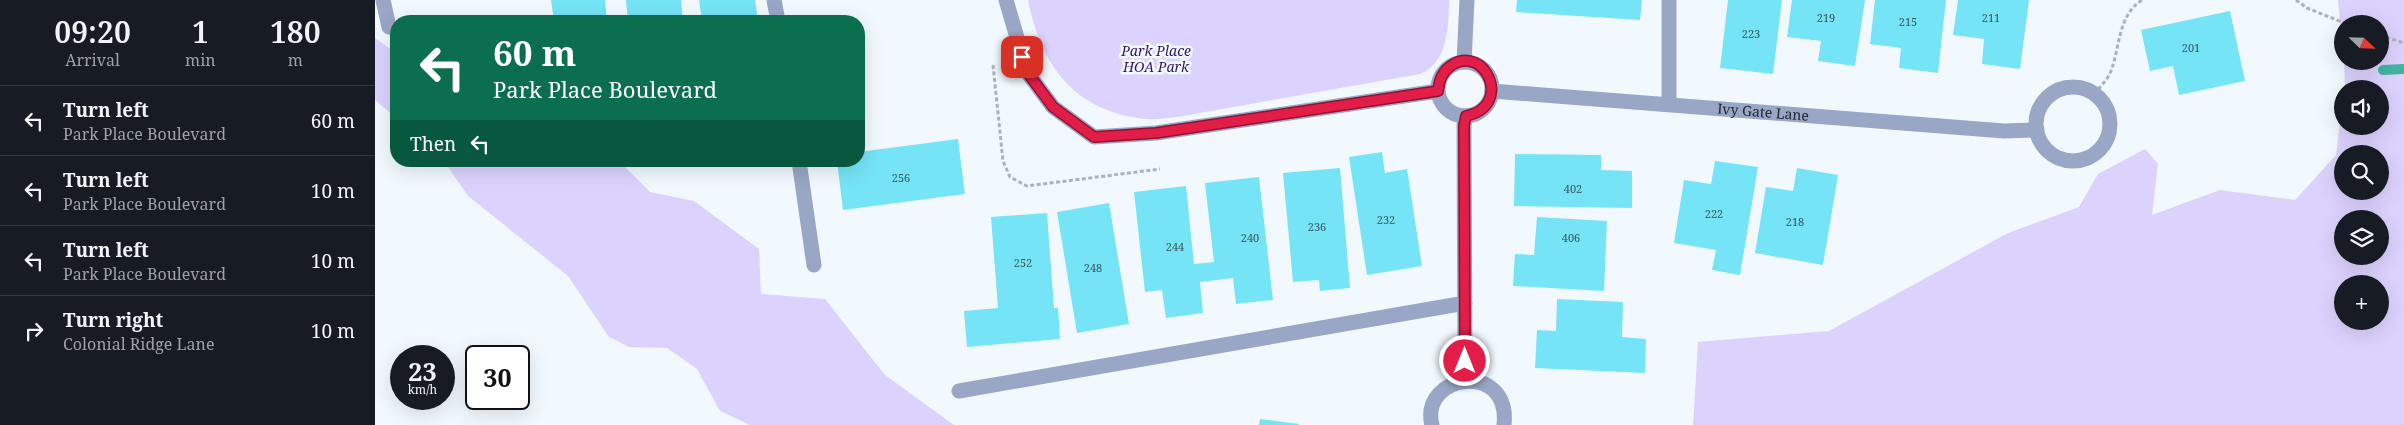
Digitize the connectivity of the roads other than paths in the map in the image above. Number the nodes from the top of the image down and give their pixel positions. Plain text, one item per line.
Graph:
1 (383, 0) edge
2 (774, 0) edge
3 (1005, 0) edge
4 (1467, 0) edge
5 (1669, 0) edge
6 (777, 15) edge
7 (389, 27) dead end
8 (1463, 62) junction
9 (1438, 91) junction
10 (1492, 91) junction
11 (1669, 103) junction
12 (1466, 116) junction
13 (2037, 130) junction
14 (800, 167) edge
15 (814, 265) dead end
16 (1465, 303) junction
17 (1465, 380) junction
18 (959, 391) dead end
19 (1432, 425) edge
20 (1504, 425) edge

1 - 7 street
2 - 6 street
3 - 9 street
4 - 8 street
5 - 11 street
8 - 9 street
8 - 10 street
9 - 12 street
10 - 11 street, Ivy Gate Lane
10 - 12 street
11 - 13 street, Ivy Gate Lane
12 - 16 street
13 - 13 street
14 - 15 street
16 - 17 street
16 - 18 street
17 - 19 street
17 - 20 street

